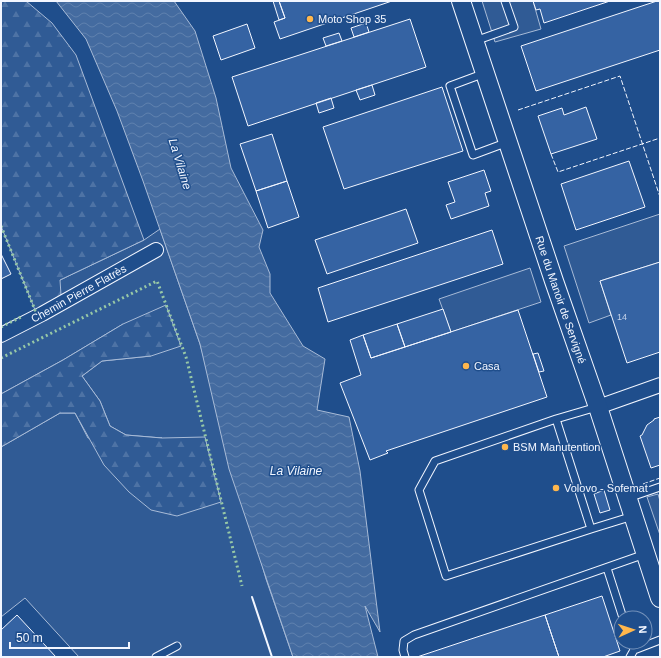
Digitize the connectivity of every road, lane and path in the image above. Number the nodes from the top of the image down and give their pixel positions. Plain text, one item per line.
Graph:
1 (461, 1) edge
2 (505, 1) edge
3 (475, 41) junction
4 (485, 73) junction
5 (508, 142) junction
6 (156, 250) dead end
7 (1, 335) edge
8 (660, 385) edge
9 (598, 407) junction
10 (556, 419) junction
11 (660, 487) edge
12 (627, 499) junction
13 (633, 516) junction
14 (591, 529) junction
15 (645, 554) junction
16 (607, 568) junction
17 (660, 598) edge
18 (620, 610) edge
19 (177, 646) dead end
20 (634, 650) edge
21 (156, 657) edge
22 (405, 657) edge
23 (630, 657) edge

1 - 3 street, Rue du Manoir de Servigné
2 - 3 lane
3 - 4 street, Rue du Manoir de Servigné
4 - 5 street, Rue du Manoir de Servigné
4 - 5 lane
5 - 9 street, Rue du Manoir de Servigné
6 - 7 street, Chemin Pierre Flatrès
8 - 9 street
9 - 10 lane
9 - 12 street, Rue du Manoir de Servigné
10 - 14 lane
10 - 14 lane
11 - 12 lane
12 - 13 street, Rue du Manoir de Servigné
13 - 14 lane
13 - 15 street, Rue du Manoir de Servigné
15 - 16 lane
15 - 17 street, Rue du Manoir de Servigné
16 - 18 lane
16 - 22 lane
19 - 21 lane
20 - 23 lane

